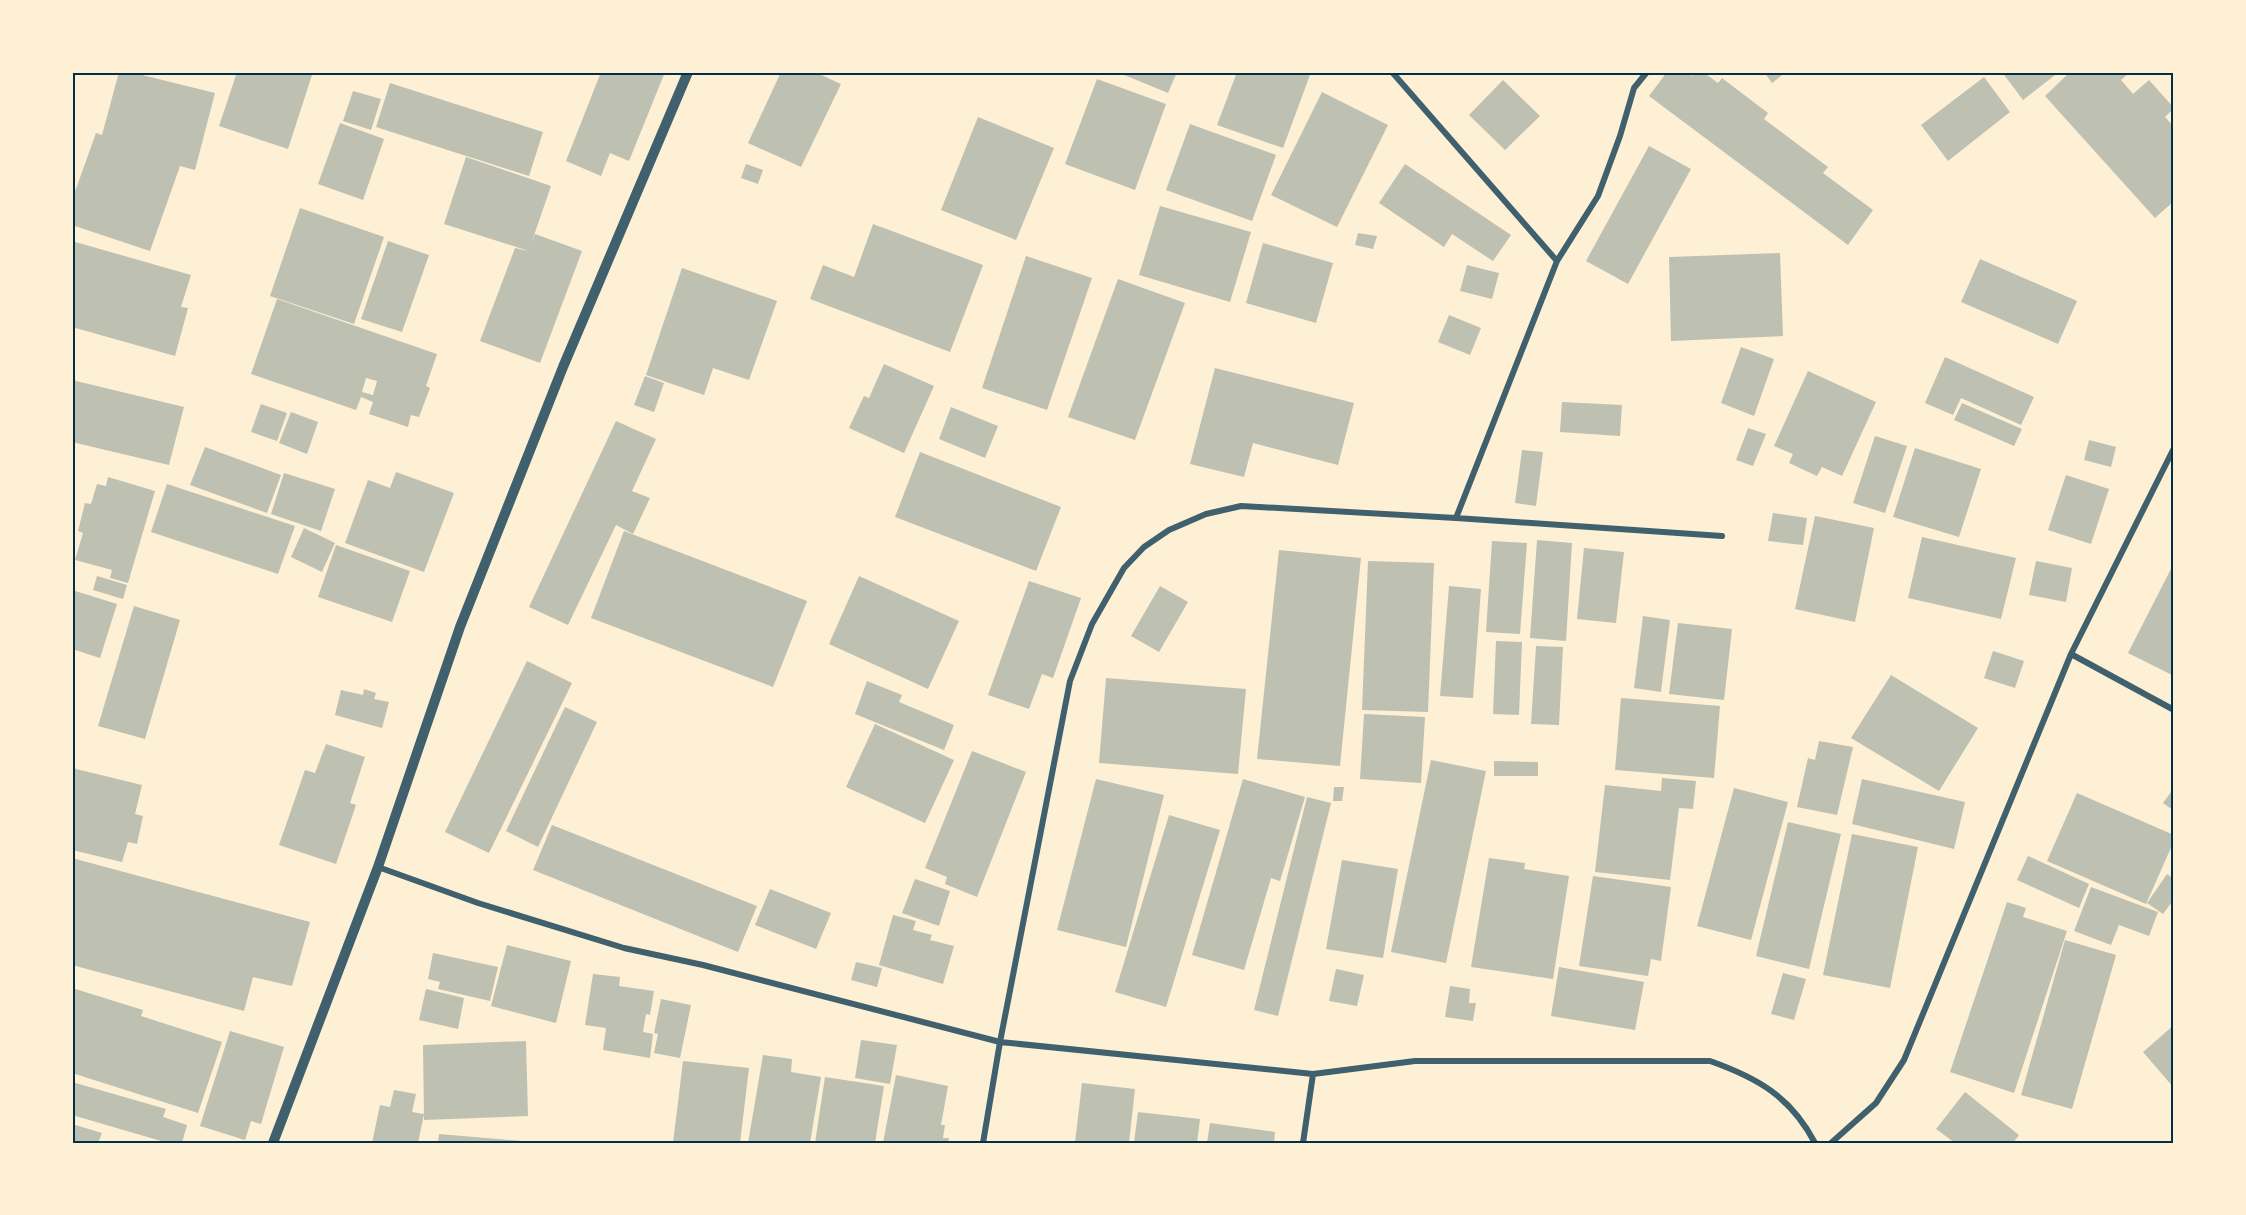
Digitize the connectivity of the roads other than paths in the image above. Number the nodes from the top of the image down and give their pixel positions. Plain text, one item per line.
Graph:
1 (688, 72) edge
2 (1392, 72) edge
3 (1647, 72) edge
4 (1557, 261) junction
5 (2174, 448) edge
6 (1456, 518) junction
7 (1722, 536) dead end
8 (2071, 654) junction
9 (2174, 710) edge
10 (378, 867) junction
11 (1000, 1042) junction
12 (1313, 1074) junction
13 (273, 1143) edge
14 (983, 1143) edge
15 (1303, 1143) edge
16 (1815, 1143) edge
17 (1831, 1143) edge

1 - 10 street
2 - 4 street
3 - 4 street
4 - 6 street
5 - 8 street
6 - 7 street
6 - 11 street
8 - 9 street
8 - 17 street
10 - 11 street
10 - 13 street
11 - 12 street
11 - 14 street
12 - 15 street
12 - 16 street

